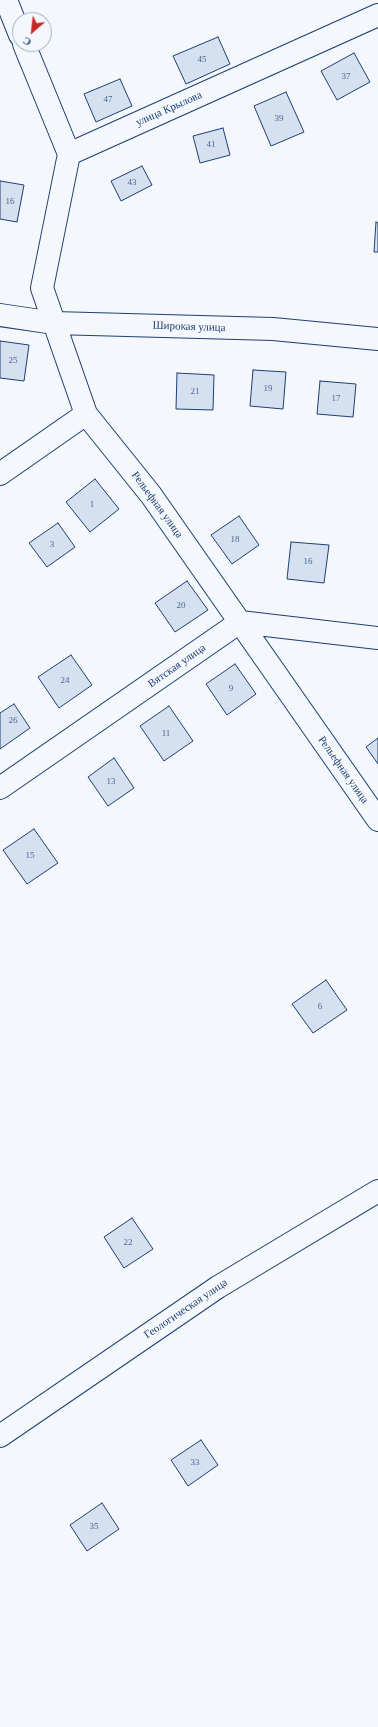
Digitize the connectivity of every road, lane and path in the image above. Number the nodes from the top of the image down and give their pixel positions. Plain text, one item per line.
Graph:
1 (6, 0) edge
2 (12, 15) edge
3 (378, 15) edge
4 (27, 52) edge
5 (69, 154) junction
6 (0, 315) edge
7 (54, 323) junction
8 (378, 339) edge
9 (86, 414) junction
10 (0, 474) edge
11 (240, 622) junction
12 (378, 638) edge
13 (0, 788) edge
14 (378, 820) edge
15 (378, 1192) edge
16 (0, 1436) edge

1 - 2 street
3 - 5 street, улица Крылова
4 - 5 street
5 - 7 street, Рельефная улица
6 - 7 street, Широкая улица
7 - 8 street, Широкая улица
7 - 9 street, Рельефная улица
9 - 10 street
9 - 11 street, Рельефная улица
11 - 12 street
11 - 13 street, Вятская улица
11 - 14 street, Рельефная улица
15 - 16 street, Геологическая улица

